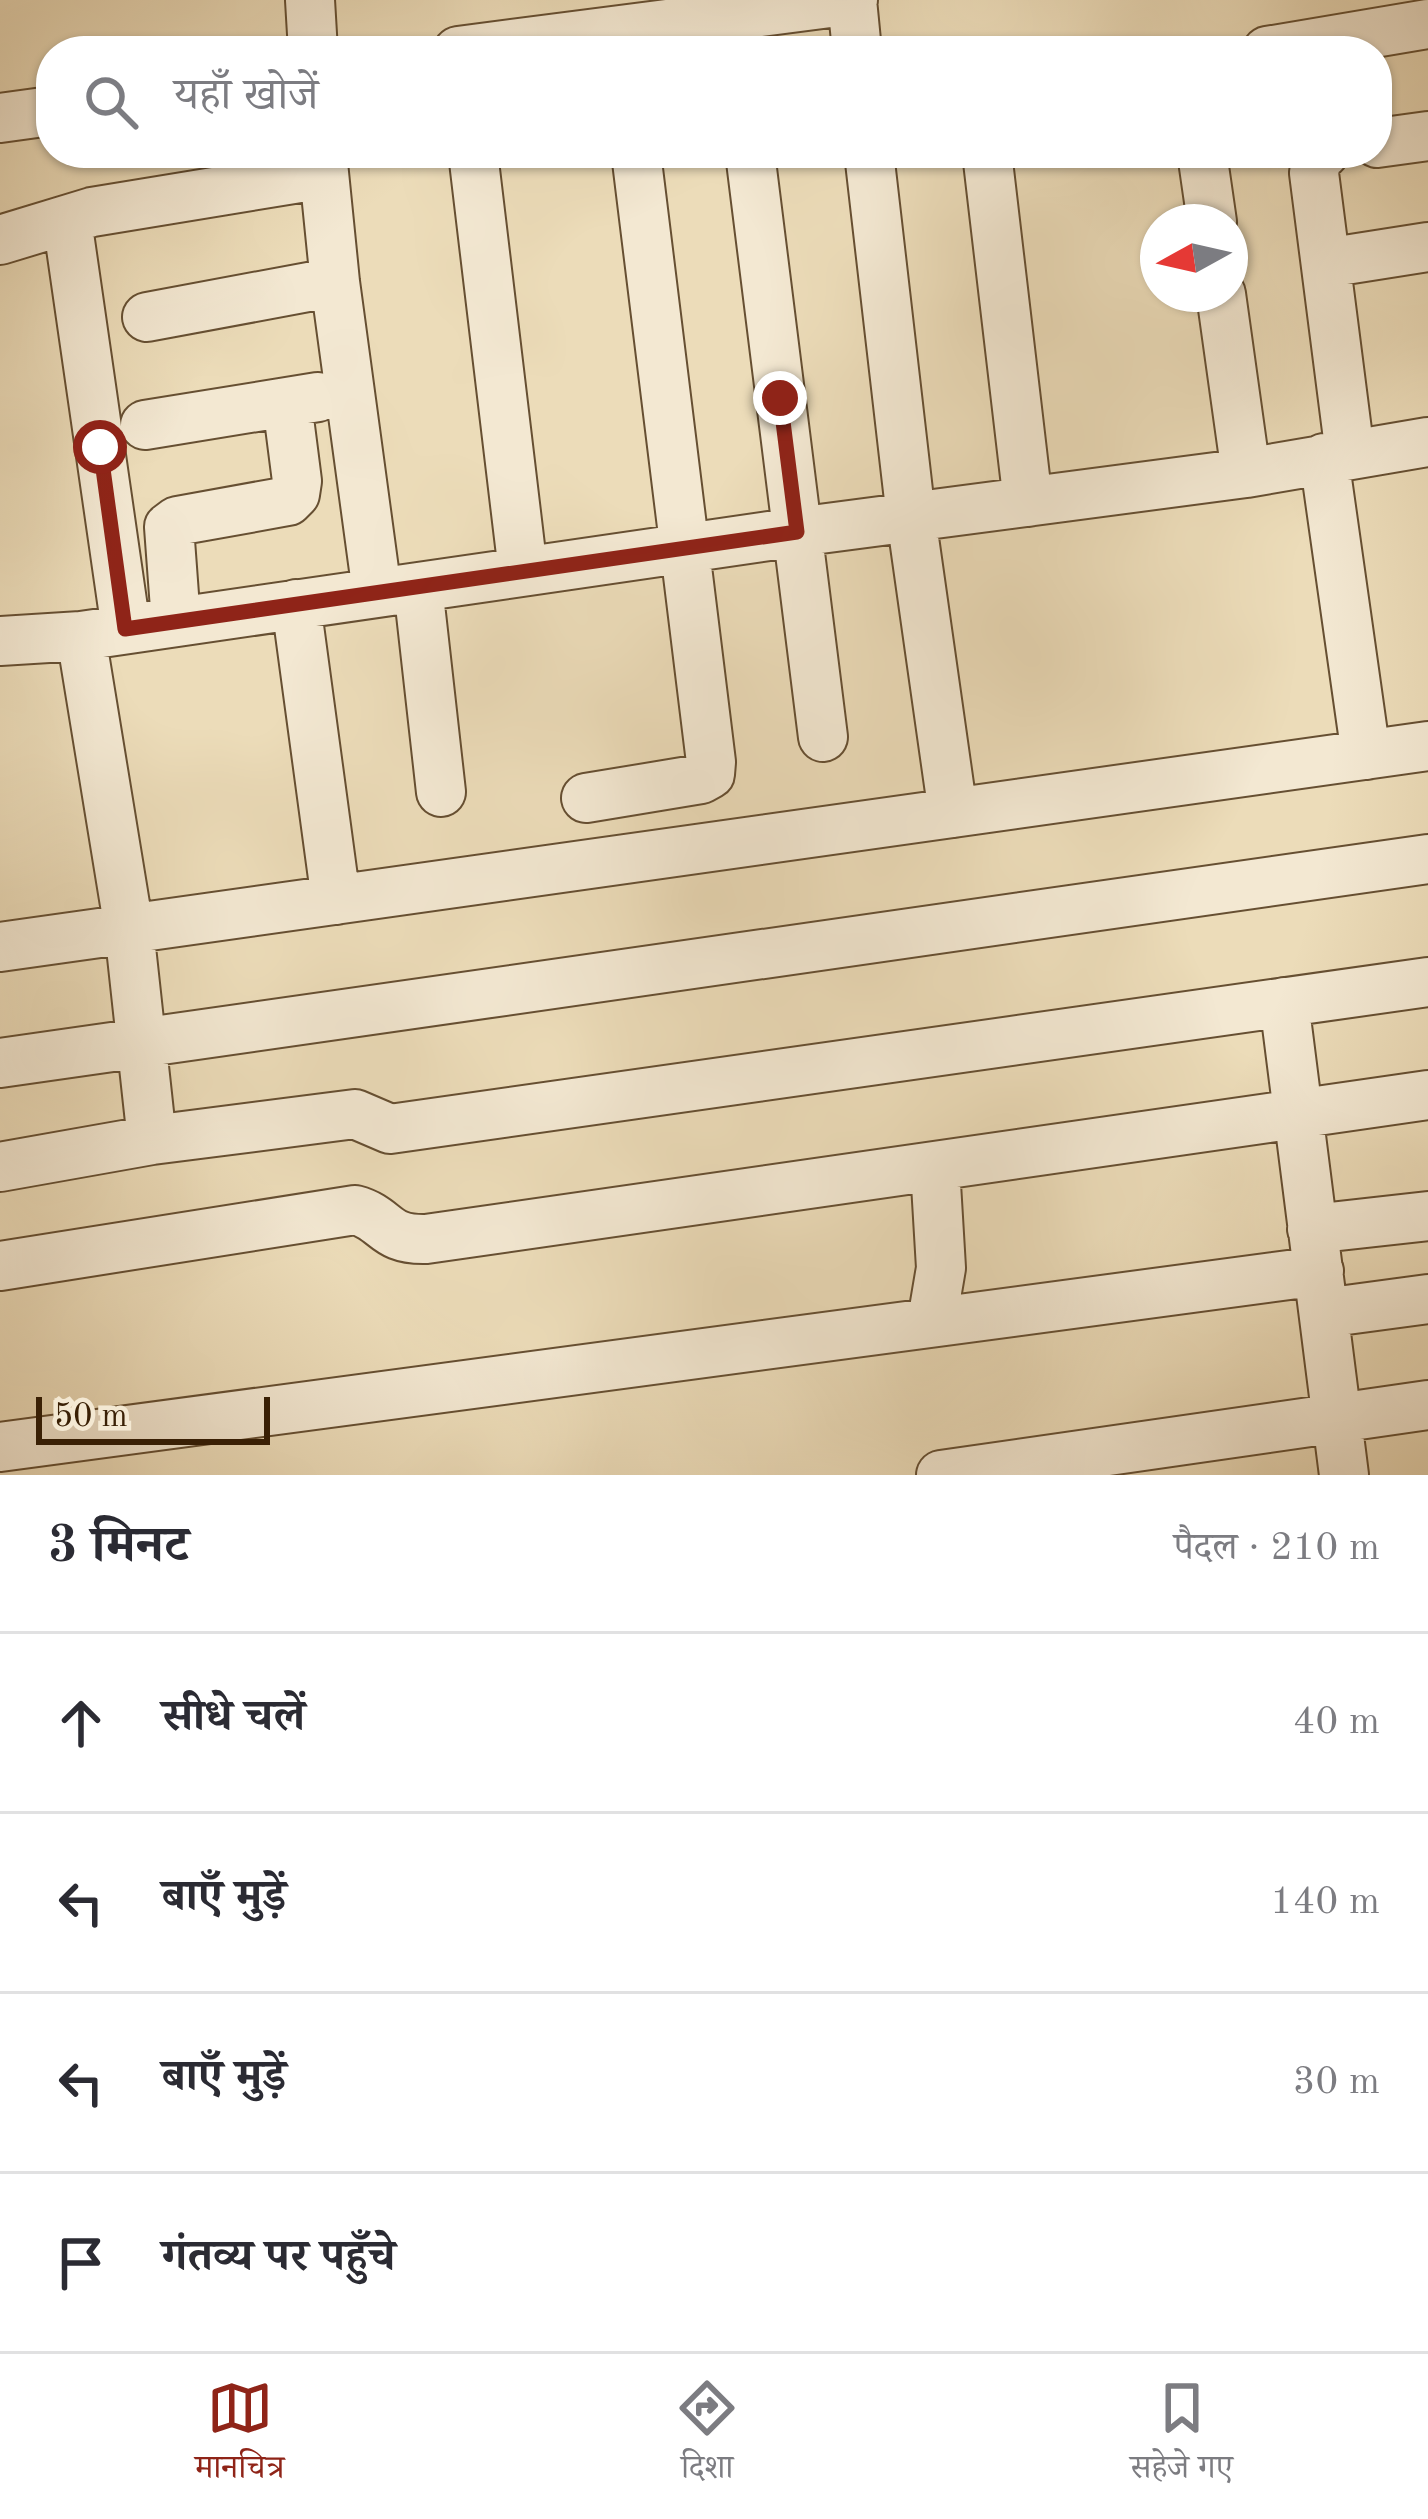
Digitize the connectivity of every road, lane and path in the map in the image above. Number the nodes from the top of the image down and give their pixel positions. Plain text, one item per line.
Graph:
1 (310, 0) edge
2 (852, 0) edge
3 (1428, 24) edge
4 (736, 33) edge
5 (312, 36) edge
6 (687, 36) edge
7 (856, 36) edge
8 (1356, 36) edge
9 (36, 113) edge
10 (0, 118) edge
11 (1428, 136) edge
12 (1392, 141) edge
13 (304, 168) edge
14 (323, 168) edge
15 (475, 168) edge
16 (638, 168) edge
17 (752, 168) edge
18 (870, 168) edge
19 (989, 168) edge
20 (1204, 168) edge
21 (1315, 168) edge
22 (1209, 204) edge
23 (67, 220) junction
24 (0, 239) edge
25 (1428, 247) edge
26 (1326, 263) junction
27 (335, 282) junction
28 (1224, 312) edge
29 (147, 317) dead end
30 (352, 389) junction
31 (287, 403) junction
32 (145, 425) dead end
33 (1428, 442) edge
34 (1337, 456) junction
35 (1246, 473) junction
36 (1028, 502) junction
37 (911, 517) junction
38 (797, 532) junction
39 (686, 548) junction
40 (523, 571) junction
41 (398, 590) junction
42 (296, 604) junction
43 (176, 622) junction
44 (103, 633) junction
45 (0, 641) edge
46 (823, 737) dead end
47 (1428, 746) edge
48 (1366, 755) junction
49 (441, 792) dead end
50 (586, 798) dead end
51 (953, 813) junction
52 (1428, 859) edge
53 (336, 900) junction
54 (129, 929) junction
55 (0, 947) edge
56 (1428, 982) edge
57 (1284, 1001) junction
58 (144, 1043) junction
59 (0, 1063) edge
60 (1428, 1095) edge
61 (1299, 1112) junction
62 (152, 1140) junction
63 (0, 1167) edge
64 (934, 1167) junction
65 (1428, 1216) edge
66 (0, 1266) edge
67 (1318, 1271) junction
68 (1428, 1298) edge
69 (932, 1321) junction
70 (1428, 1405) edge
71 (1337, 1418) junction
72 (0, 1447) edge
73 (1206, 1455) edge
74 (1065, 1466) edge
75 (942, 1475) edge
76 (1344, 1475) edge

1 - 5 street
2 - 4 street
2 - 7 street
3 - 8 street
4 - 6 street
9 - 10 street
11 - 12 street
13 - 23 street
14 - 27 street
15 - 40 street
16 - 39 street
17 - 38 street
18 - 37 street
19 - 36 street
20 - 22 street
21 - 26 street
23 - 24 street
23 - 44 street
25 - 26 street
26 - 34 street
27 - 29 street
27 - 30 street
28 - 35 street
30 - 31 street
30 - 41 street
31 - 32 street
31 - 43 street
33 - 34 street
34 - 35 street
34 - 48 street
35 - 36 street
36 - 37 street
37 - 38 street
37 - 51 street
38 - 39 street
38 - 46 street
39 - 40 street
39 - 50 street
40 - 41 street
41 - 42 street
41 - 49 street
42 - 43 street
42 - 53 street
43 - 44 street
44 - 45 street
44 - 54 street
47 - 48 street
48 - 51 street
51 - 53 street
52 - 58 street
53 - 54 street
54 - 55 street
54 - 58 street
56 - 57 street
57 - 61 street
57 - 62 street
58 - 59 street
58 - 62 street
60 - 61 street
61 - 64 street
61 - 67 street
62 - 63 street
64 - 66 street
64 - 69 street
65 - 67 street
67 - 68 street
67 - 69 street
67 - 71 street
69 - 72 street
70 - 71 street
71 - 73 street
71 - 76 street
73 - 74 street
74 - 75 street

